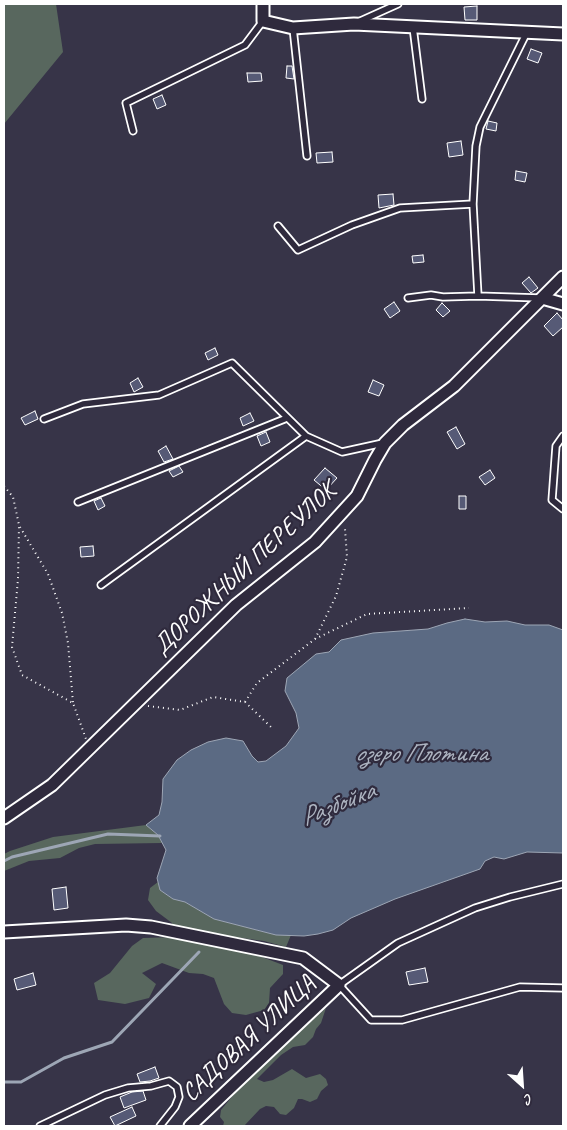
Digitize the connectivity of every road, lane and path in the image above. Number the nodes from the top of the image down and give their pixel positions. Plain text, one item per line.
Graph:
1 (263, 4) edge
2 (398, 4) edge
3 (263, 21) junction
4 (354, 24) junction
5 (413, 26) junction
6 (293, 28) junction
7 (526, 32) junction
8 (563, 34) edge
9 (422, 99) dead end
10 (133, 131) dead end
11 (307, 156) dead end
12 (473, 204) junction
13 (278, 226) dead end
14 (563, 277) edge
15 (478, 296) junction
16 (408, 298) dead end
17 (542, 298) junction
18 (563, 304) edge
19 (287, 418) junction
20 (44, 419) dead end
21 (306, 436) junction
22 (563, 436) edge
23 (385, 443) junction
24 (4, 486) edge
25 (78, 502) dead end
26 (563, 509) edge
27 (338, 517) junction
28 (19, 525) junction
29 (101, 585) dead end
30 (469, 608) dead end
31 (315, 639) junction
32 (245, 702) junction
33 (73, 703) junction
34 (133, 704) junction
35 (272, 727) dead end
36 (89, 748) junction
37 (4, 818) edge
38 (563, 884) edge
39 (4, 932) edge
40 (339, 985) junction
41 (563, 988) edge
42 (40, 1126) edge
43 (160, 1126) edge
44 (190, 1126) edge

1 - 3 street
2 - 4 lane
3 - 6 street
3 - 10 lane
4 - 5 street
4 - 6 street
5 - 7 street
5 - 9 lane
6 - 11 lane
7 - 8 street
7 - 12 lane
12 - 13 lane
12 - 15 lane
14 - 17 street, ДОРОЖНЫЙ ПЕРЕУЛОК
15 - 16 lane
15 - 17 lane
17 - 18 street
17 - 23 street, ДОРОЖНЫЙ ПЕРЕУЛОК
19 - 20 lane
19 - 21 lane
19 - 25 lane
21 - 23 lane
21 - 29 lane
22 - 26 lane
23 - 27 street, ДОРОЖНЫЙ ПЕРЕУЛОК
24 - 28 path
27 - 31 path
27 - 34 street, ДОРОЖНЫЙ ПЕРЕУЛОК
28 - 33 path
28 - 33 path
30 - 31 path
31 - 32 path
32 - 34 path
32 - 35 path
33 - 36 path
34 - 36 street, ДОРОЖНЫЙ ПЕРЕУЛОК
36 - 37 street, ДОРОЖНЫЙ ПЕРЕУЛОК
38 - 40 lane
39 - 40 street
40 - 41 lane
40 - 44 street, САДОВАЯ УЛИЦА
42 - 43 lane

